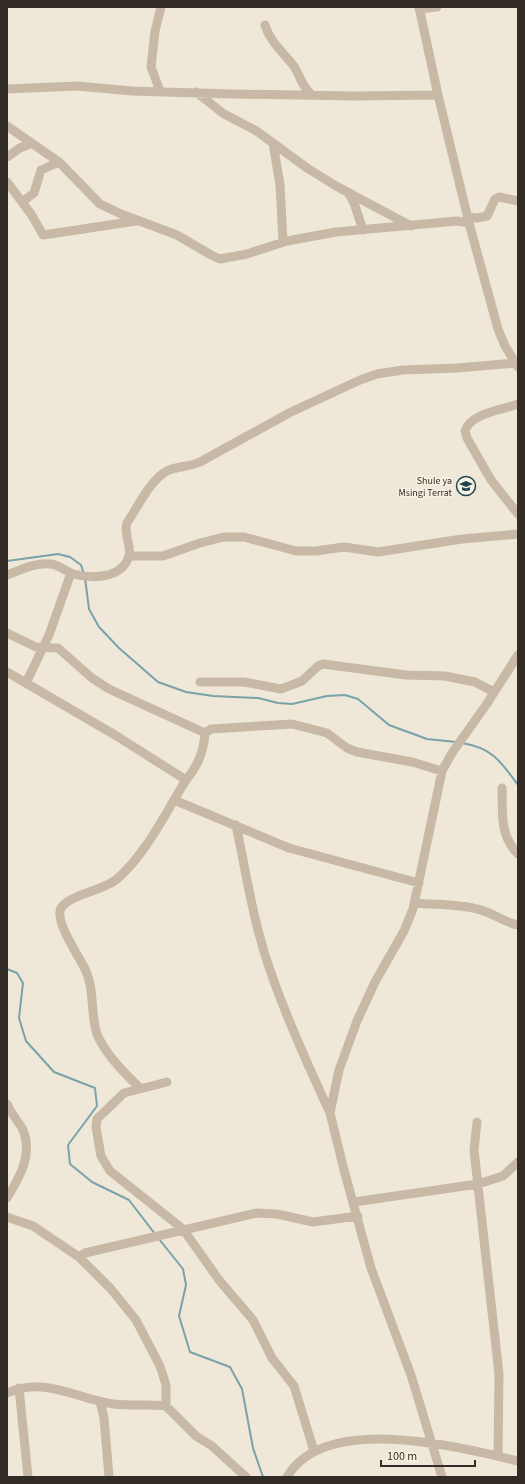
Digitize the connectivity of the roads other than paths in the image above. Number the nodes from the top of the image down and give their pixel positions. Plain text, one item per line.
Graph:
1 (161, 7) edge
2 (437, 7) edge
3 (419, 8) edge
4 (265, 25) dead end
5 (7, 89) edge
6 (160, 92) junction
7 (195, 92) junction
8 (311, 94) junction
9 (438, 95) junction
10 (7, 126) edge
11 (272, 143) junction
12 (30, 144) junction
13 (7, 158) edge
14 (59, 162) junction
15 (7, 182) edge
16 (349, 193) junction
17 (518, 201) edge
18 (22, 202) junction
19 (482, 218) junction
20 (140, 221) junction
21 (470, 224) junction
22 (411, 226) junction
23 (363, 230) junction
24 (283, 242) junction
25 (517, 365) edge
26 (518, 404) edge
27 (518, 514) edge
28 (518, 534) edge
29 (129, 556) junction
30 (71, 573) junction
31 (7, 575) edge
32 (7, 633) edge
33 (43, 649) junction
34 (518, 655) edge
35 (7, 672) edge
36 (200, 682) dead end
37 (26, 683) junction
38 (494, 692) junction
39 (205, 733) junction
40 (442, 771) junction
41 (186, 780) junction
42 (502, 788) dead end
43 (174, 800) junction
44 (236, 825) junction
45 (518, 854) edge
46 (419, 883) junction
47 (415, 903) junction
48 (518, 925) edge
49 (167, 1082) dead end
50 (317, 1084) junction
51 (140, 1088) junction
52 (335, 1092) junction
53 (7, 1104) edge
54 (330, 1113) junction
55 (477, 1122) dead end
56 (518, 1162) edge
57 (478, 1184) junction
58 (7, 1198) edge
59 (354, 1202) junction
60 (358, 1216) junction
61 (7, 1217) edge
62 (183, 1229) junction
63 (78, 1257) junction
64 (19, 1388) junction
65 (7, 1393) edge
66 (100, 1401) junction
67 (166, 1406) junction
68 (432, 1444) junction
69 (314, 1451) junction
70 (498, 1456) junction
71 (518, 1462) edge
72 (28, 1477) edge
73 (110, 1477) edge
74 (246, 1477) edge
75 (287, 1477) edge
76 (442, 1477) edge

1 - 6 street
2 - 3 street
3 - 9 street
4 - 8 street
5 - 6 street
6 - 7 street
7 - 8 street
7 - 11 street
8 - 9 street
9 - 21 street
10 - 12 street
11 - 16 street
11 - 24 street
12 - 13 street
12 - 14 street
14 - 18 street
14 - 20 street
15 - 18 street
16 - 22 street
16 - 23 street
17 - 19 street
18 - 20 street
19 - 21 street
19 - 21 street
20 - 24 street
21 - 22 street
21 - 25 street
22 - 23 street
23 - 24 street
25 - 29 street
26 - 27 street
28 - 29 street
29 - 30 street
30 - 31 street
30 - 33 street
32 - 33 street
33 - 37 street
33 - 39 street
34 - 38 street
35 - 37 street
36 - 38 street
37 - 41 street
38 - 40 street
39 - 40 street
39 - 41 street
40 - 46 street
41 - 43 street
42 - 45 street
43 - 44 street
43 - 51 street
44 - 46 street
44 - 50 street
46 - 47 street
47 - 48 street
47 - 52 street
49 - 51 street
50 - 52 street
50 - 54 street
51 - 62 street
52 - 54 street
53 - 58 street
54 - 59 street
55 - 57 street
56 - 57 street
57 - 59 street
57 - 70 street
59 - 60 street
60 - 62 street
60 - 68 street
61 - 63 street
62 - 63 street
62 - 69 street
63 - 67 street
64 - 65 street
64 - 66 street
64 - 72 street
66 - 67 street
66 - 73 street
67 - 74 street
68 - 69 street
68 - 70 street
68 - 76 street
69 - 75 street
70 - 71 street

